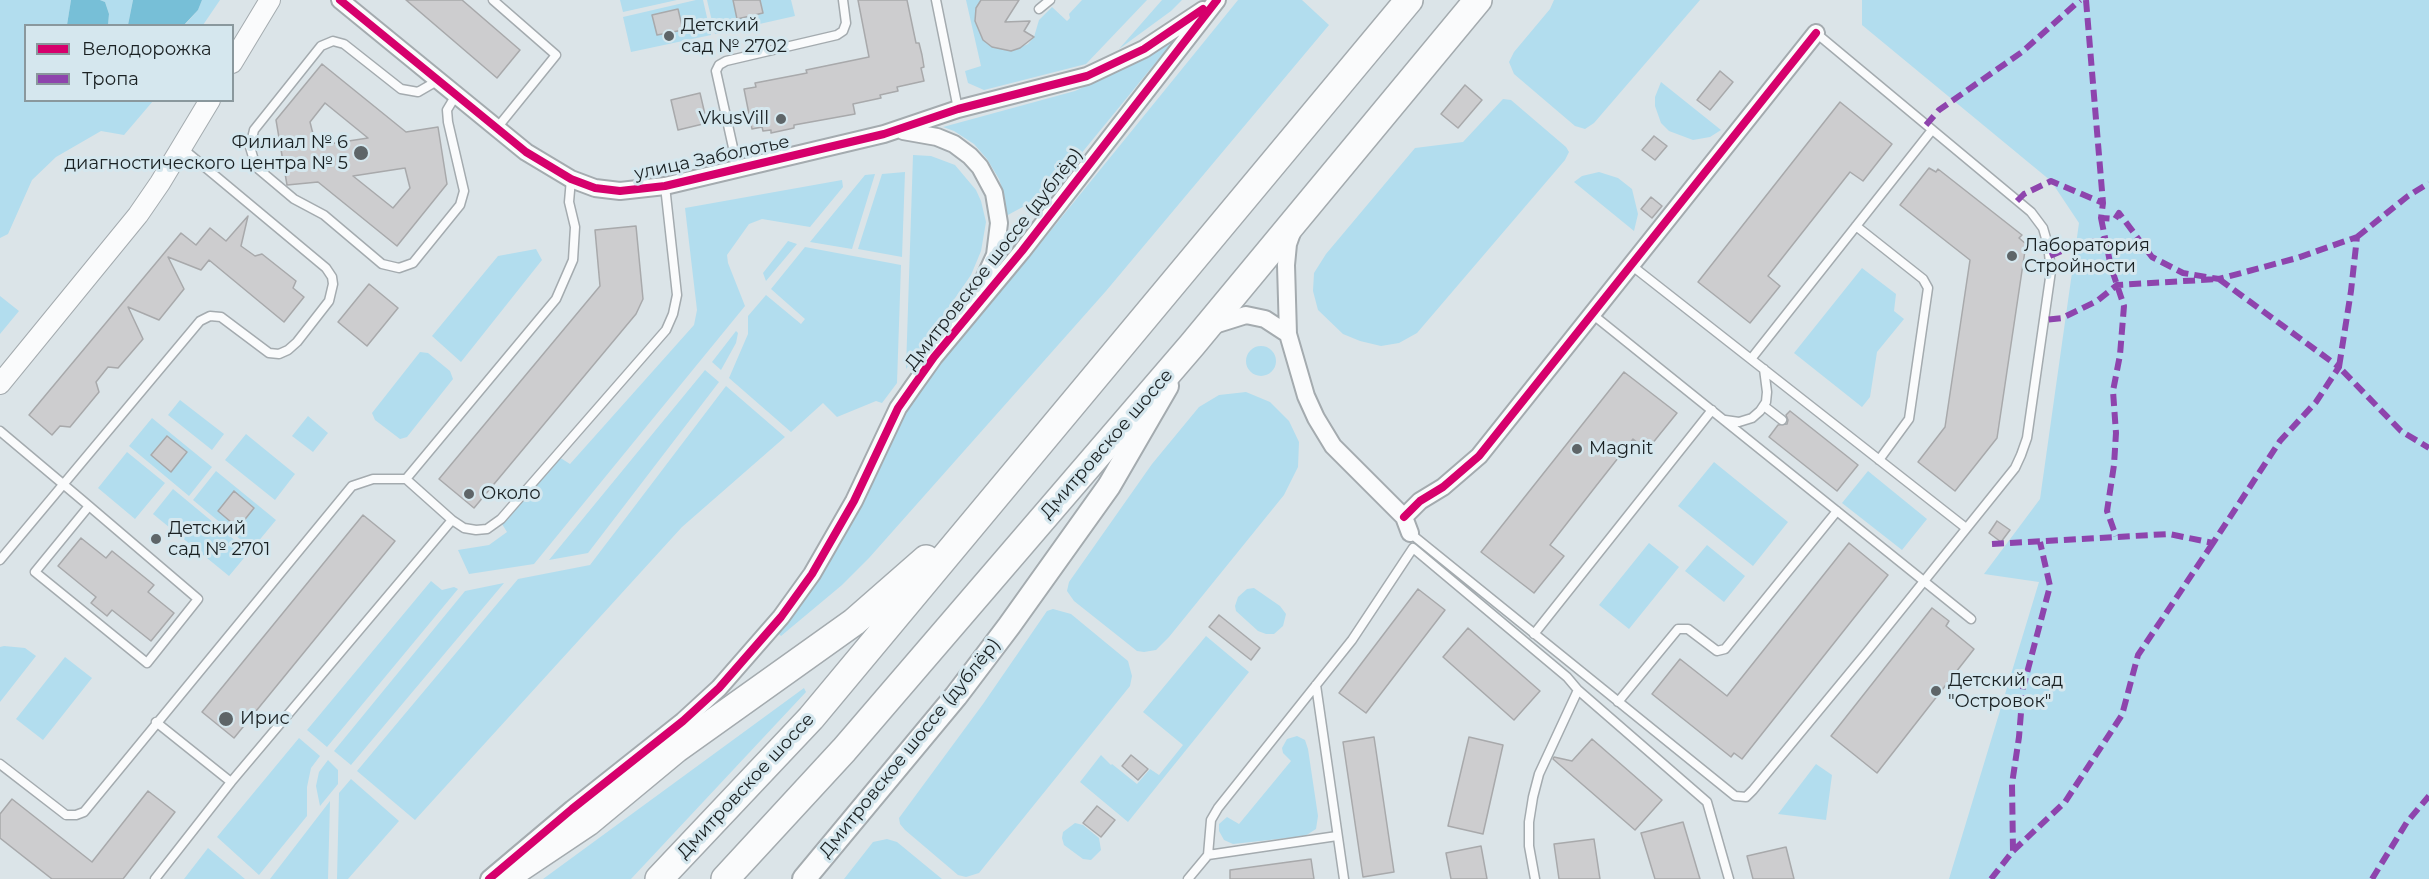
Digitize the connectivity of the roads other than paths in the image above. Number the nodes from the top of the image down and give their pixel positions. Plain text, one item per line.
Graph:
1 (270, 0) edge
2 (340, 0) edge
3 (493, 0) edge
4 (843, 0) edge
5 (936, 0) edge
6 (1050, 0) edge
7 (1216, 0) edge
8 (1409, 0) edge
9 (1478, 0) edge
10 (1039, 9) dead end
11 (1816, 33) joint
12 (234, 60) edge
13 (437, 81) junction
14 (456, 95) junction
15 (209, 102) edge
16 (958, 109) junction
17 (497, 128) junction
18 (1932, 130) junction
19 (899, 131) junction
20 (182, 148) junction
21 (738, 170) junction
22 (572, 179) junction
23 (665, 186) junction
24 (1298, 217) junction
25 (1856, 226) junction
26 (1631, 265) junction
27 (1592, 314) junction
28 (962, 323) junction
29 (1288, 334) junction
30 (1198, 337) junction
31 (1751, 359) junction
32 (1764, 369) junction
33 (0, 384) edge
34 (1764, 406) junction
35 (1712, 410) junction
36 (1724, 420) junction
37 (1782, 420) dead end
38 (0, 431) edge
39 (1879, 460) junction
40 (406, 479) junction
41 (63, 484) junction
42 (1004, 487) junction
43 (89, 506) junction
44 (1837, 511) junction
45 (452, 519) junction
46 (1966, 528) junction
47 (1409, 533) junction
48 (0, 560) edge
49 (1924, 580) junction
50 (1971, 619) dead end
51 (1534, 634) junction
52 (1316, 685) junction
53 (1578, 690) junction
54 (1618, 702) junction
55 (156, 723) junction
56 (0, 764) edge
57 (231, 782) junction
58 (1337, 836) junction
59 (1208, 855) junction
60 (155, 879) edge
61 (489, 879) edge
62 (503, 879) edge
63 (659, 879) edge
64 (725, 879) edge
65 (804, 879) edge
66 (1188, 879) edge
67 (1344, 879) edge
68 (1535, 879) edge
69 (1729, 879) edge

1 - 12 street
2 - 13 street, улица Заболотье
3 - 17 lane
4 - 21 lane
5 - 16 lane
6 - 10 lane
7 - 16 street, улица Заболотье
7 - 28 street, Дмитровское шоссе (дублёр)
8 - 42 highway, Дмитровское шоссе
9 - 24 highway, Дмитровское шоссе
11 - 18 lane
11 - 26 street
13 - 14 street, улица Заболотье
13 - 14 lane
14 - 17 street, улица Заболотье
15 - 20 street
16 - 19 street, улица Заболотье
17 - 22 street, улица Заболотье
18 - 25 lane
18 - 46 lane
19 - 21 street, улица Заболотье
19 - 28 street
20 - 33 street
20 - 41 lane
21 - 23 street, улица Заболотье
22 - 23 street, улица Заболотье
22 - 40 lane
23 - 45 lane
24 - 29 street
24 - 30 highway, Дмитровское шоссе
25 - 31 lane
25 - 39 lane
26 - 27 street
26 - 31 lane
27 - 35 lane
27 - 47 street
28 - 61 street, Дмитровское шоссе (дублёр)
29 - 30 street
29 - 47 street
30 - 64 highway, Дмитровское шоссе
30 - 65 main road, Дмитровское шоссе (дублёр)
31 - 32 lane
32 - 34 lane
32 - 39 lane
34 - 36 lane
34 - 37 lane
35 - 36 lane
35 - 51 lane
36 - 44 lane
38 - 41 lane
39 - 46 lane
40 - 45 lane
40 - 55 lane
41 - 43 lane
41 - 48 lane
42 - 62 highway
42 - 63 highway, Дмитровское шоссе
43 - 43 lane
44 - 49 lane
44 - 54 lane
45 - 57 lane
46 - 49 lane
47 - 51 lane
47 - 52 lane
47 - 53 lane
49 - 50 lane
49 - 54 lane
51 - 54 lane
52 - 58 lane
52 - 59 lane
53 - 68 lane
53 - 69 lane
55 - 56 lane
55 - 57 lane
57 - 60 lane
58 - 59 lane
58 - 67 lane
59 - 66 lane

